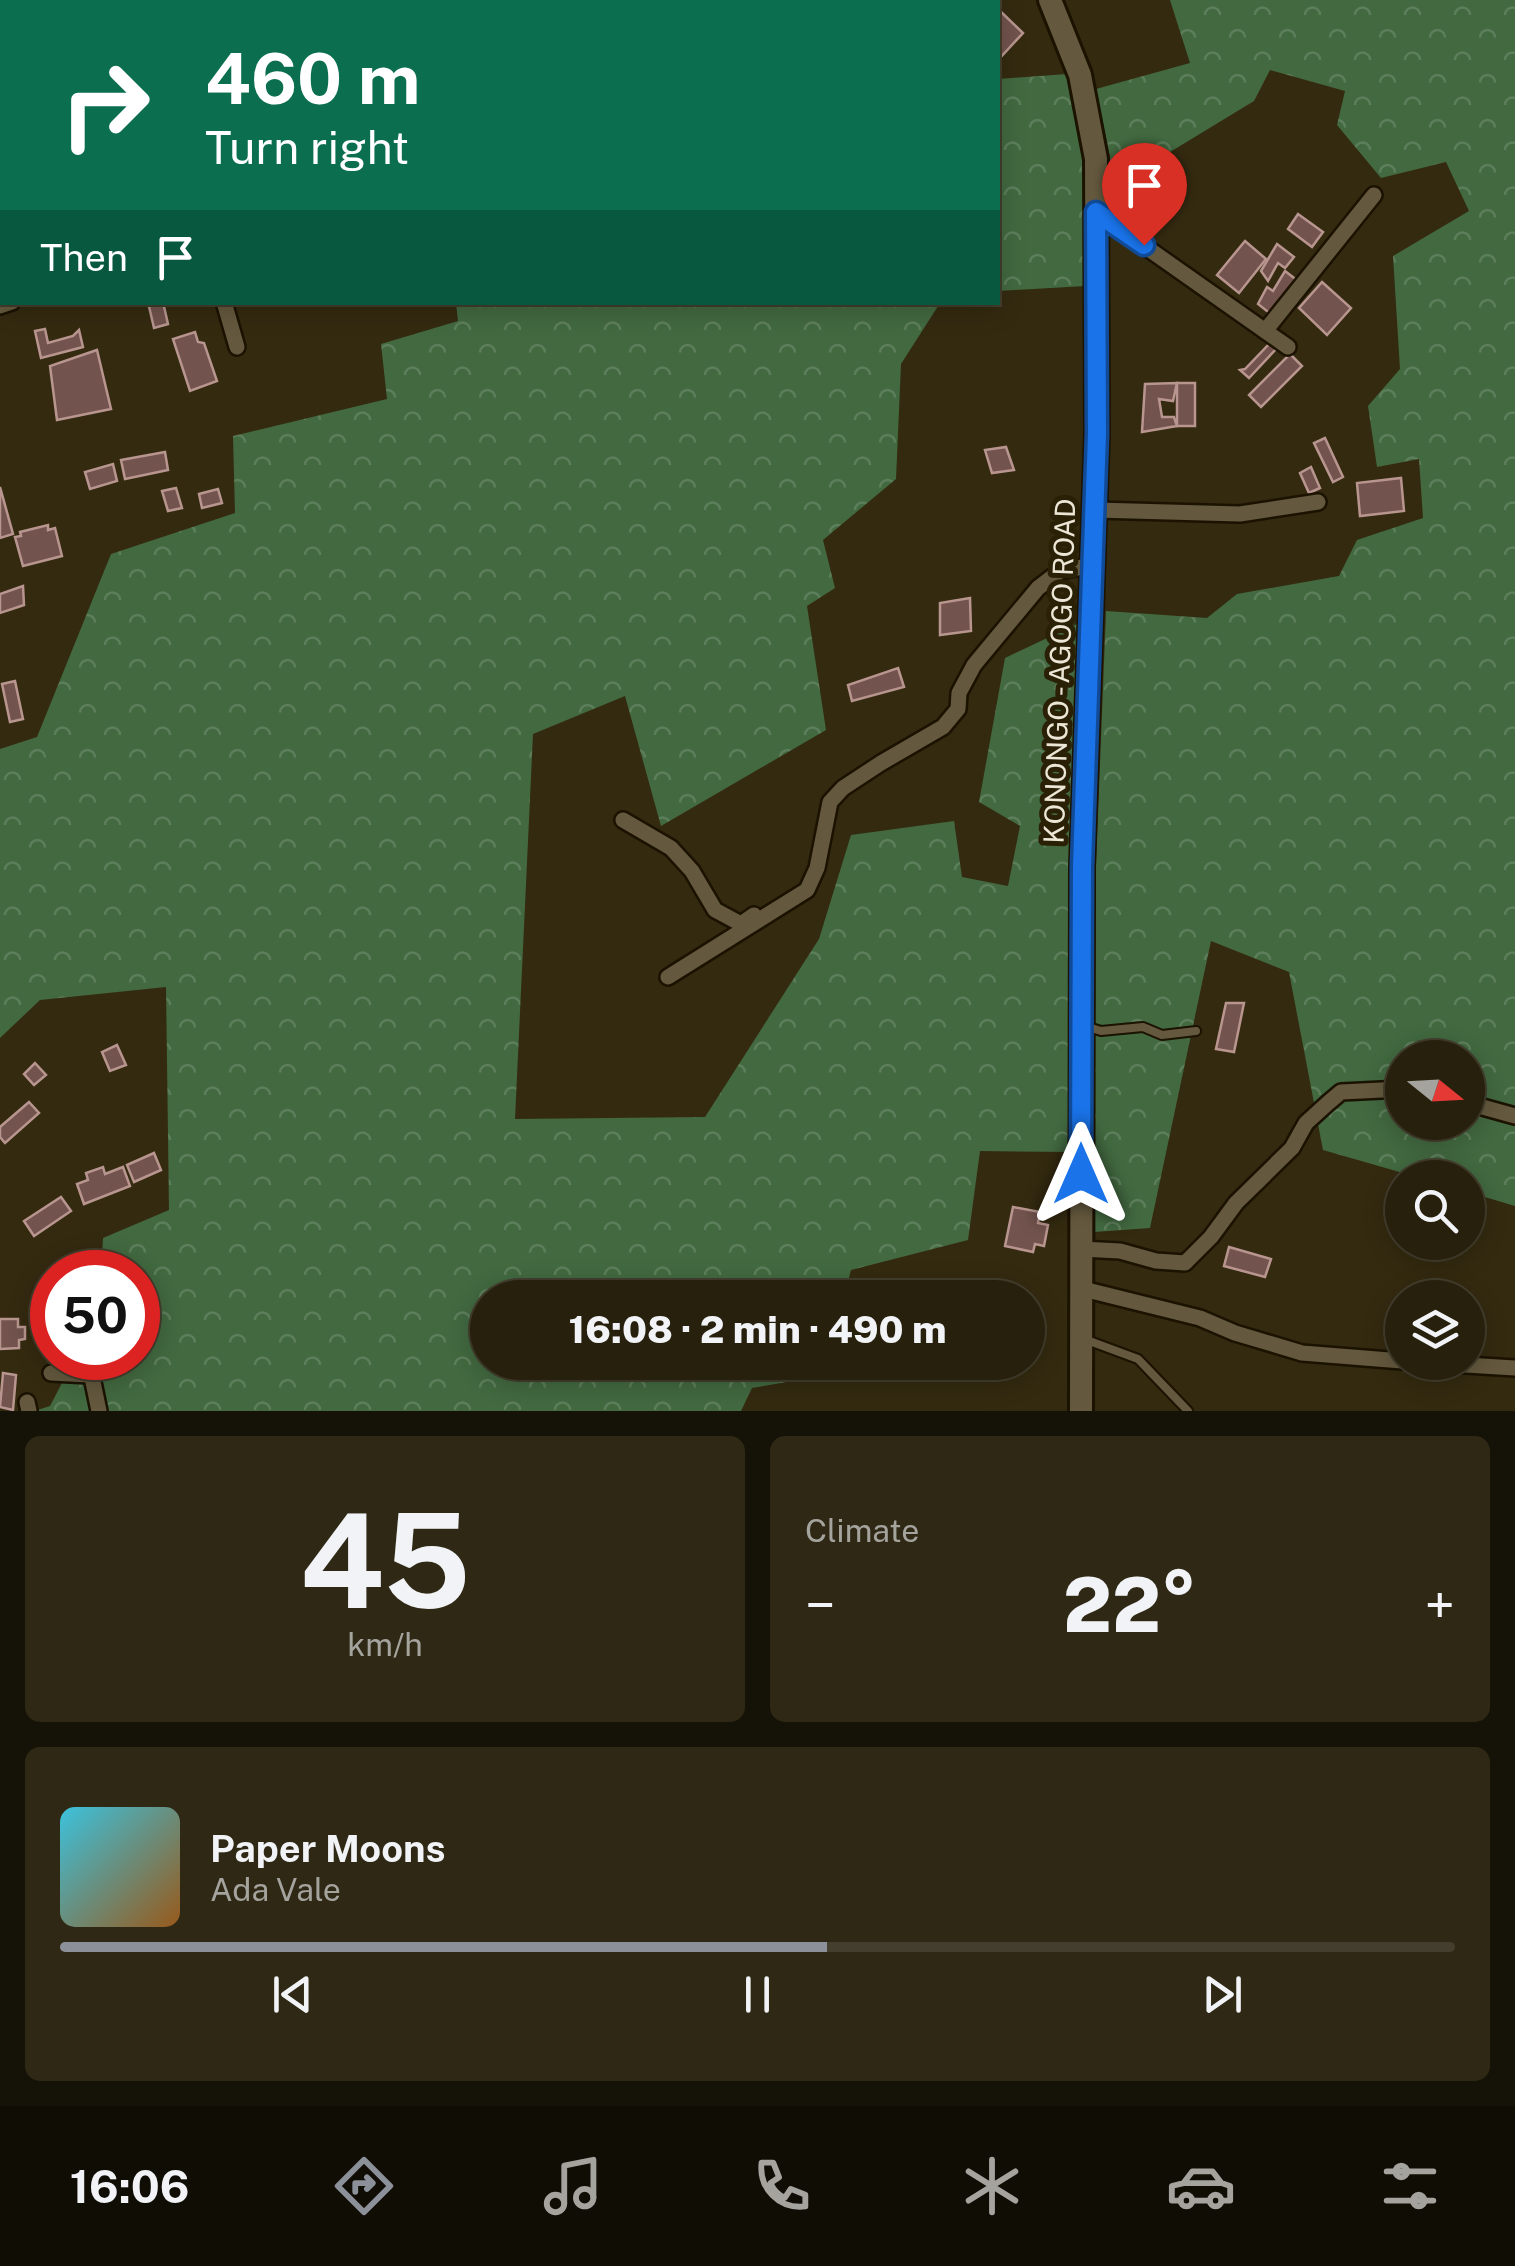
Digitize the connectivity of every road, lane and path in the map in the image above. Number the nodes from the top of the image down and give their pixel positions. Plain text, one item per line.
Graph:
1 (1050, 0) edge
2 (1374, 195) dead end
3 (1096, 212) junction
4 (225, 305) edge
5 (1265, 331) junction
6 (236, 347) dead end
7 (1288, 347) dead end
8 (1318, 502) dead end
9 (1096, 510) junction
10 (1094, 564) junction
11 (623, 820) dead end
12 (800, 887) dead end
13 (668, 977) dead end
14 (1081, 1024) junction
15 (1196, 1031) dead end
16 (1385, 1090) edge
17 (1485, 1108) edge
18 (1515, 1116) edge
19 (1081, 1249) junction
20 (1079, 1288) junction
21 (1080, 1338) junction
22 (1385, 1360) edge
23 (1485, 1366) edge
24 (1515, 1368) edge
25 (92, 1380) edge
26 (99, 1411) edge
27 (1080, 1411) edge
28 (1188, 1411) edge

1 - 3 main road, KONONGO - AGOGO ROAD
2 - 5 street
3 - 5 street
3 - 9 main road, KONONGO - AGOGO ROAD
4 - 6 street
5 - 7 street
8 - 9 street
9 - 10 main road, KONONGO - AGOGO ROAD
10 - 13 street
10 - 14 main road, KONONGO - AGOGO ROAD
11 - 12 street
14 - 15 lane
14 - 19 main road, KONONGO - AGOGO ROAD
16 - 19 street
17 - 18 street
19 - 20 main road, KONONGO - AGOGO ROAD
20 - 21 main road, KONONGO - AGOGO ROAD
20 - 22 street
21 - 27 main road, KONONGO - AGOGO ROAD
21 - 28 lane
23 - 24 street
25 - 26 street

